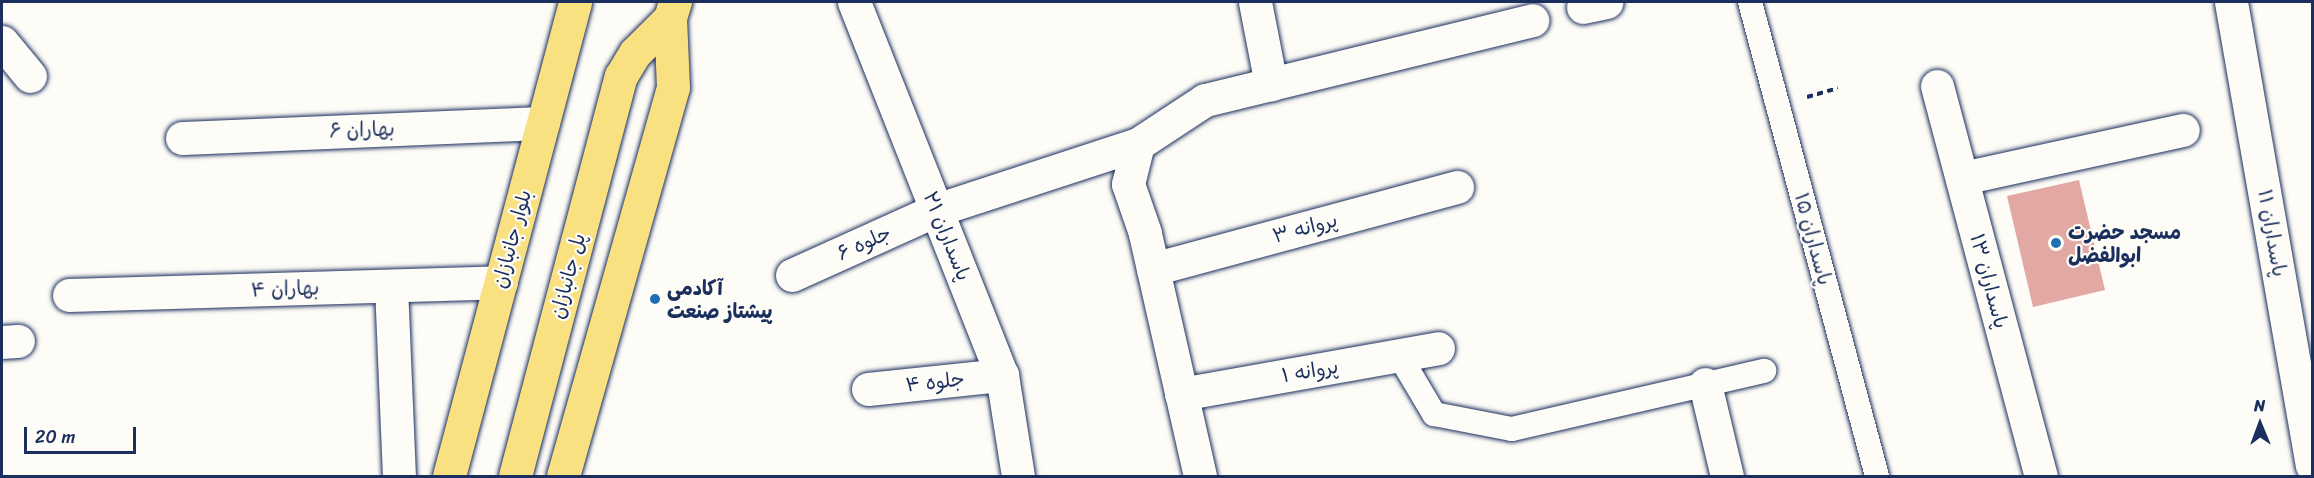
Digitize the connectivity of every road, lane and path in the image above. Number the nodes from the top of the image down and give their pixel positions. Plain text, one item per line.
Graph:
1 (575, 2) edge
2 (854, 2) edge
3 (1255, 2) edge
4 (1750, 2) edge
5 (2231, 2) edge
6 (672, 10) edge
7 (1532, 20) dead end
8 (2, 42) edge
9 (30, 76) dead end
10 (1271, 84) junction
11 (1937, 86) dead end
12 (543, 123) junction
13 (2183, 130) dead end
14 (182, 138) dead end
15 (1138, 144) junction
16 (1962, 178) junction
17 (1457, 187) dead end
18 (936, 210) junction
19 (1153, 268) junction
20 (792, 275) dead end
21 (501, 282) junction
22 (392, 286) junction
23 (69, 295) dead end
24 (1438, 348) dead end
25 (1399, 355) junction
26 (1764, 371) dead end
27 (1002, 375) junction
28 (1705, 384) junction
29 (868, 389) dead end
30 (1181, 394) junction
31 (2313, 465) edge
32 (399, 477) edge
33 (449, 477) edge
34 (515, 477) edge
35 (563, 477) edge
36 (1018, 477) edge
37 (1200, 477) edge
38 (1727, 477) edge
39 (1877, 477) edge
40 (2041, 477) edge

1 - 12 main road, بلوار جانبازان
2 - 18 street, پاسداران ۲۱
3 - 10 street
4 - 39 street, پاسداران ۱۵
5 - 31 street, پاسداران ١١
6 - 34 main road, پل جانبازان
6 - 35 main road
7 - 10 street, جلوه ۶
8 - 9 street
10 - 15 street, جلوه ۶
11 - 16 street, پاسداران ۱۳
12 - 14 street, بهاران ۶
12 - 21 main road, بلوار جانبازان
13 - 16 street
15 - 18 street, جلوه ۶
15 - 19 street
16 - 40 street, پاسداران ۱۳
17 - 19 street, پروانه ۳
18 - 20 street, جلوه ۶
18 - 27 street, پاسداران ۲۱
19 - 30 street
21 - 22 street, بهاران ۴
21 - 33 main road, بلوار جانبازان
22 - 23 street, بهاران ۴
22 - 32 street
24 - 25 street, پروانه ۱
25 - 28 street
25 - 30 street, پروانه ۱
26 - 28 street
27 - 29 street, جلوه ۴
27 - 36 street, پاسداران ۲۱
28 - 38 street
30 - 37 street

